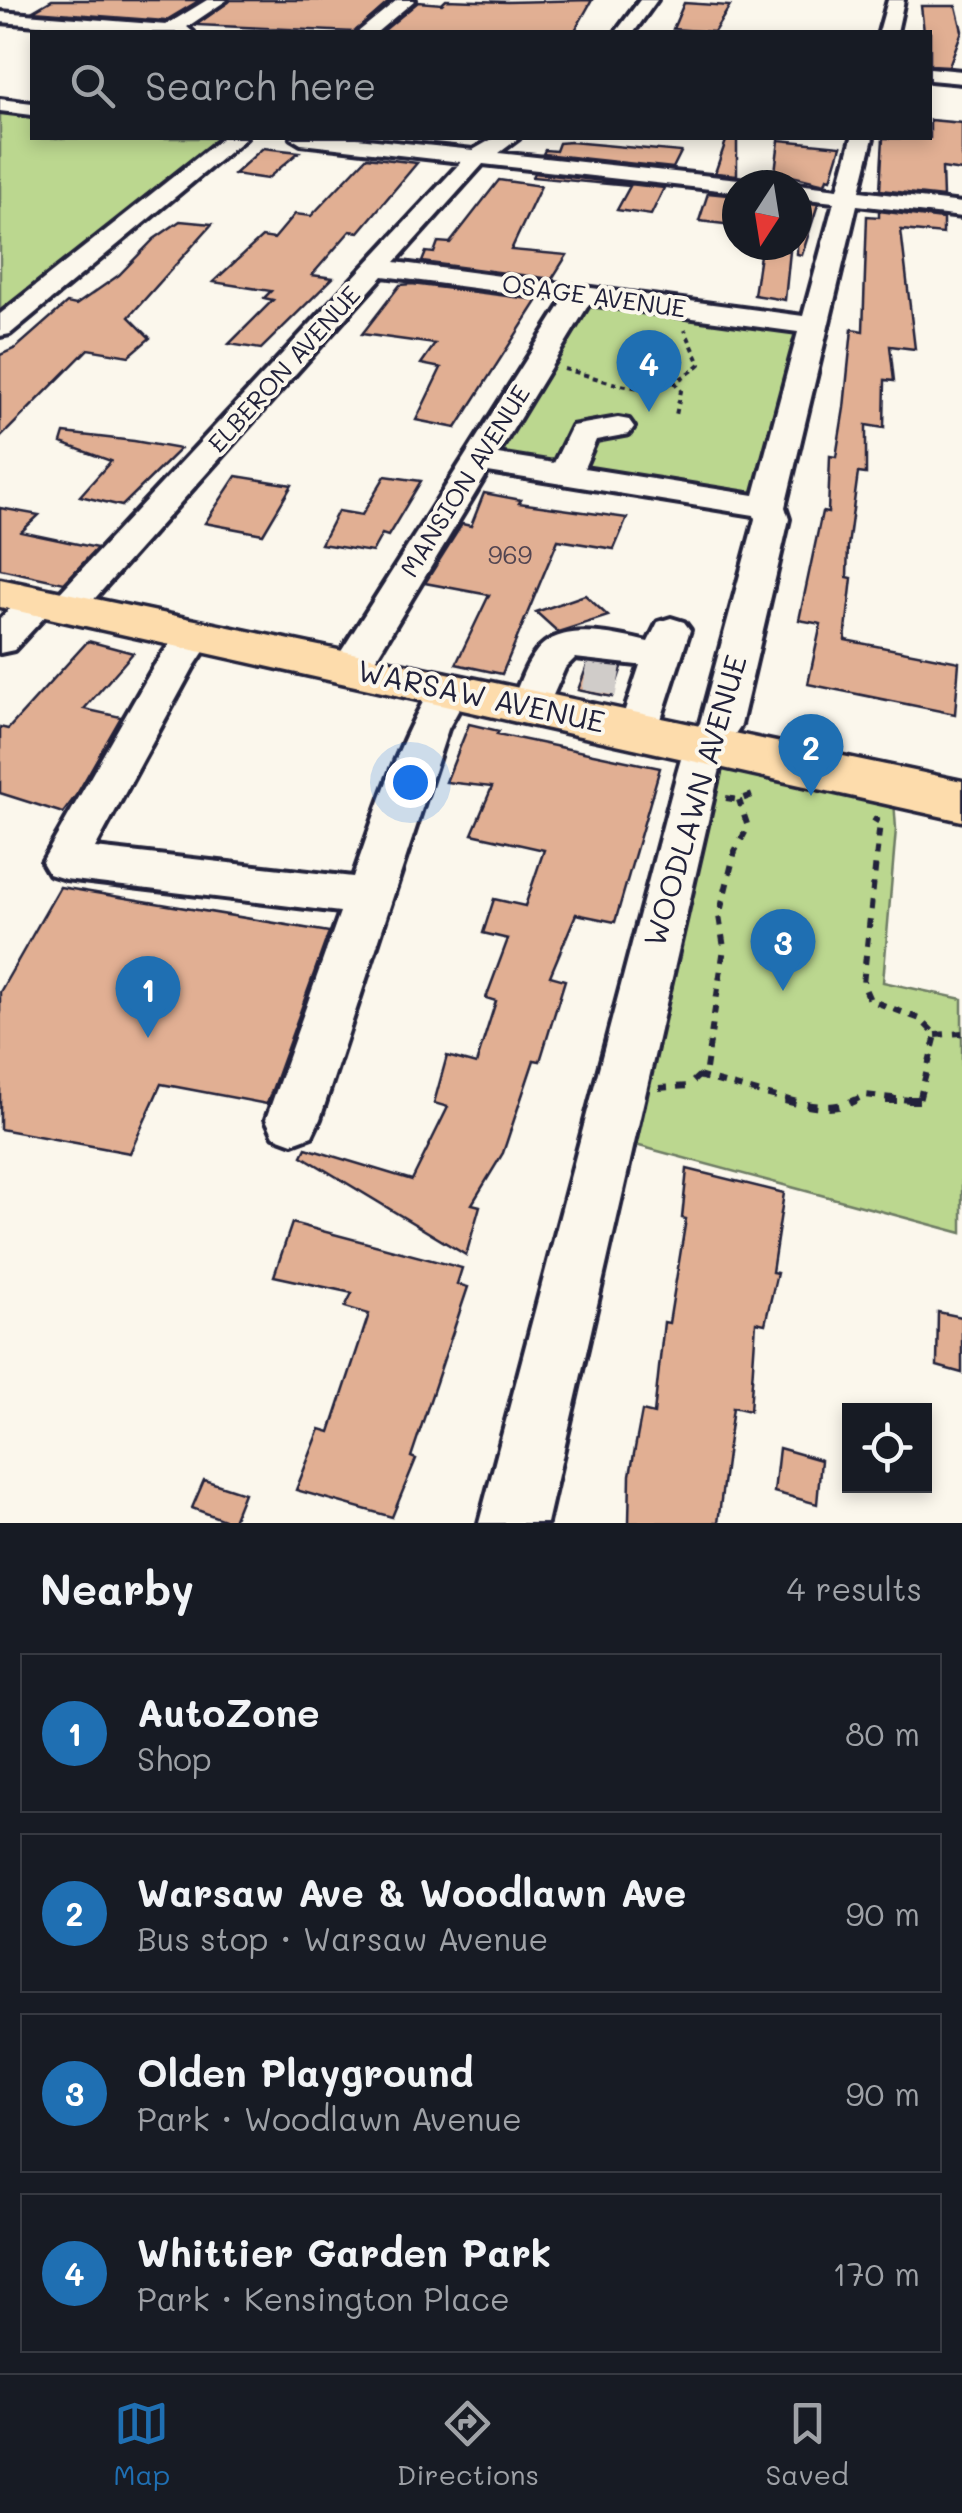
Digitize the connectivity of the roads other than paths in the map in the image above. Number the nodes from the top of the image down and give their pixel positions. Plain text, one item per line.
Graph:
1 (32, 0) edge
2 (219, 0) edge
3 (407, 0) edge
4 (648, 0) edge
5 (896, 0) edge
6 (1, 18) edge
7 (148, 30) edge
8 (176, 30) edge
9 (370, 30) edge
10 (626, 30) edge
11 (888, 30) edge
12 (932, 74) edge
13 (962, 77) edge
14 (0, 105) edge
15 (30, 109) edge
16 (233, 140) edge
17 (350, 140) edge
18 (506, 140) edge
19 (861, 140) edge
20 (400, 142) edge
21 (478, 156) junction
22 (722, 183) edge
23 (812, 193) edge
24 (846, 197) junction
25 (962, 210) edge
26 (77, 233) dead end
27 (377, 268) junction
28 (581, 294) junction
29 (30, 304) junction
30 (812, 326) junction
31 (0, 328) edge
32 (618, 426) dead end
33 (478, 461) junction
34 (565, 475) junction
35 (768, 506) junction
36 (35, 601) edge
37 (195, 636) junction
38 (0, 641) edge
39 (350, 669) junction
40 (448, 691) junction
41 (706, 745) junction
42 (962, 802) edge
43 (369, 897) junction
44 (293, 1119) dead end
45 (513, 1523) edge

1 - 6 street
2 - 8 street
3 - 9 street
4 - 10 street
5 - 11 street
6 - 7 street
12 - 13 street
14 - 15 street
16 - 29 street
17 - 20 street
18 - 21 street, ELBERON AVENUE
19 - 24 street, WOODLAWN AVENUE
20 - 21 street
21 - 22 street
21 - 27 street, ELBERON AVENUE
23 - 24 street
24 - 25 street
24 - 30 street, WOODLAWN AVENUE
26 - 29 street
27 - 28 street, OSAGE AVENUE
27 - 36 street, ELBERON AVENUE
28 - 30 street, OSAGE AVENUE
28 - 33 street, MANSION AVENUE
29 - 31 street
30 - 35 street, WOODLAWN AVENUE
32 - 34 street
33 - 34 street
33 - 39 street, MANSION AVENUE
34 - 35 street
35 - 41 street, WOODLAWN AVENUE
36 - 37 main road, WARSAW AVENUE
36 - 38 street, ELBERON AVENUE
37 - 39 main road, WARSAW AVENUE
37 - 43 street
39 - 40 main road, WARSAW AVENUE
40 - 41 main road, WARSAW AVENUE
40 - 43 street
41 - 42 main road, WARSAW AVENUE
41 - 45 street, WOODLAWN AVENUE
43 - 44 street

